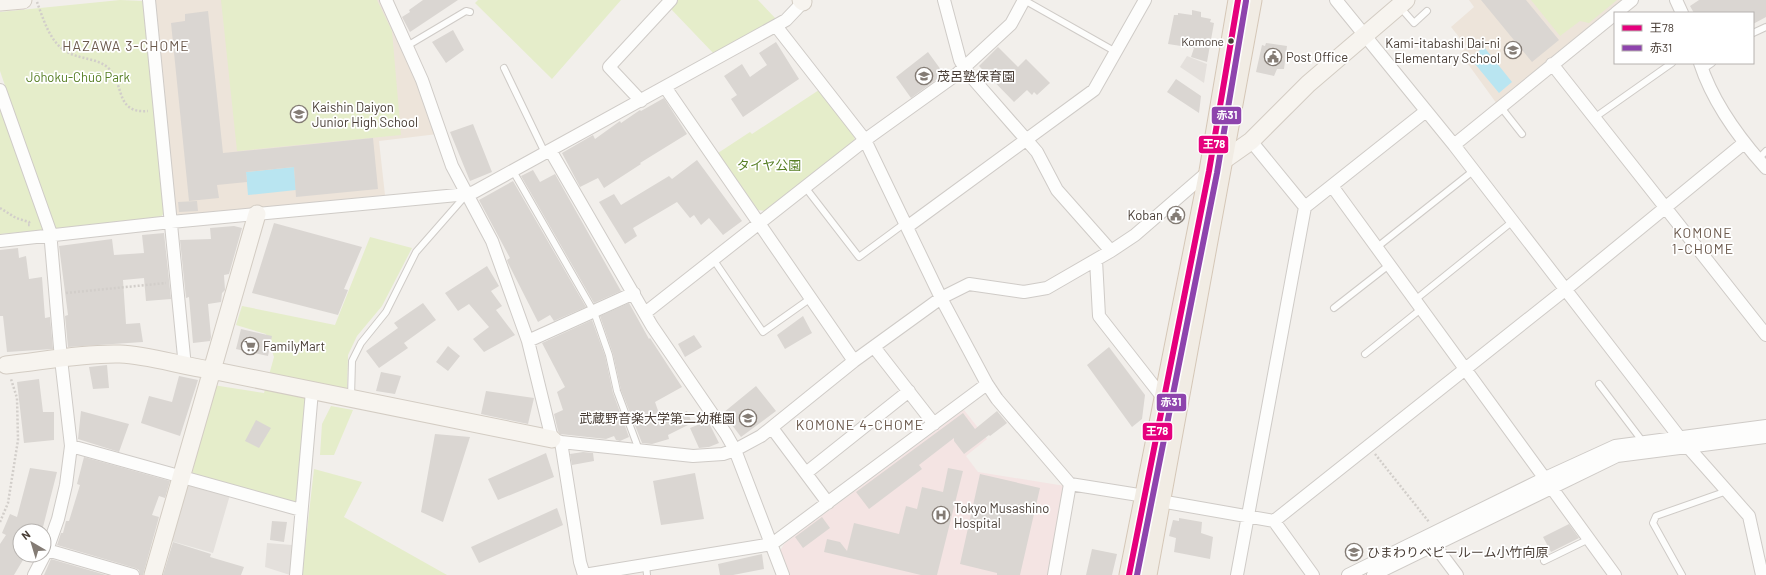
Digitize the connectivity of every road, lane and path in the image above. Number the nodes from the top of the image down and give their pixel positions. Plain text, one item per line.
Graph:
1 (23, 0) edge
2 (36, 0) edge
3 (149, 0) edge
4 (386, 0) edge
5 (671, 0) edge
6 (944, 0) edge
7 (1024, 0) edge
8 (1238, 0) edge
9 (1252, 0) edge
10 (1336, 0) edge
11 (1632, 0) edge
12 (1676, 0) edge
13 (803, 1) edge
14 (1141, 1) edge
15 (0, 2) edge
16 (1402, 3) edge
17 (1428, 11) dead end
18 (470, 12) dead end
19 (1616, 12) edge
20 (1682, 12) edge
21 (1614, 14) edge
22 (776, 26) junction
23 (1766, 27) edge
24 (1754, 33) edge
25 (1365, 35) junction
26 (407, 46) junction
27 (1116, 52) junction
28 (1552, 64) junction
29 (1671, 64) edge
30 (1705, 65) edge
31 (504, 68) dead end
32 (965, 68) junction
33 (665, 87) junction
34 (0, 90) edge
35 (641, 100) junction
36 (1500, 106) junction
37 (160, 109) junction
38 (1426, 111) junction
39 (1594, 118) junction
40 (1522, 134) dead end
41 (866, 140) junction
42 (1027, 140) junction
43 (1251, 141) junction
44 (1744, 143) junction
45 (1454, 145) junction
46 (547, 152) junction
47 (1762, 155) edge
48 (1224, 160) junction
49 (1766, 168) edge
50 (513, 171) junction
51 (1209, 171) junction
52 (1473, 171) junction
53 (1332, 186) junction
54 (805, 187) junction
55 (468, 194) junction
56 (1305, 207) junction
57 (0, 208) edge
58 (1666, 208) junction
59 (257, 214) junction
60 (1513, 221) junction
61 (171, 222) junction
62 (759, 223) junction
63 (906, 225) junction
64 (23, 226) dead end
65 (49, 236) junction
66 (0, 241) edge
67 (1376, 248) junction
68 (1111, 251) junction
69 (713, 259) junction
70 (1096, 260) junction
71 (1389, 265) junction
72 (177, 282) junction
73 (1566, 289) junction
74 (634, 293) junction
75 (55, 294) junction
76 (811, 298) junction
77 (941, 298) junction
78 (1418, 305) junction
79 (1334, 308) dead end
80 (594, 312) junction
81 (645, 312) junction
82 (1766, 335) edge
83 (528, 341) junction
84 (874, 347) junction
85 (1365, 354) dead end
86 (61, 359) junction
87 (854, 361) junction
88 (3, 365) edge
89 (185, 367) junction
90 (1465, 369) junction
91 (211, 370) junction
92 (987, 384) junction
93 (1598, 384) dead end
94 (312, 391) junction
95 (908, 391) junction
96 (351, 398) junction
97 (1164, 399) junction
98 (934, 424) junction
99 (1766, 426) edge
100 (772, 428) junction
101 (1766, 437) edge
102 (1680, 438) junction
103 (557, 441) junction
104 (1643, 442) junction
105 (71, 446) junction
106 (1368, 446) junction
107 (1689, 446) junction
108 (735, 450) junction
109 (639, 451) junction
110 (806, 473) junction
111 (182, 477) junction
112 (1548, 483) junction
113 (1070, 484) junction
114 (1728, 491) junction
115 (1153, 499) junction
116 (828, 503) junction
117 (301, 510) junction
118 (1247, 517) junction
119 (1274, 521) junction
120 (0, 522) edge
121 (52, 536) edge
122 (1433, 538) junction
123 (1589, 539) junction
124 (772, 544) junction
125 (52, 551) edge
126 (1544, 561) dead end
127 (40, 563) edge
128 (646, 570) edge
129 (34, 575) edge
130 (133, 575) edge
131 (153, 575) edge
132 (296, 575) edge
133 (584, 575) edge
134 (783, 575) edge
135 (1054, 575) edge
136 (1130, 575) edge
137 (1147, 575) edge
138 (1237, 575) edge
139 (1313, 575) edge
140 (1348, 575) edge
141 (1373, 575) edge
142 (1457, 575) edge
143 (1615, 575) edge
144 (1682, 575) edge
145 (1762, 575) edge

1 - 15 street
2 - 37 path
3 - 37 street
4 - 26 street
5 - 35 street
6 - 32 street
7 - 27 lane
7 - 32 street
8 - 51 main road
9 - 48 main road
10 - 25 street
11 - 19 street
12 - 20 street
13 - 22 street
14 - 27 street
16 - 17 lane
16 - 25 street
18 - 26 lane
21 - 28 street
22 - 33 street
22 - 41 street
23 - 24 lane
25 - 38 street
25 - 43 street
26 - 55 street
27 - 42 street
28 - 36 street
28 - 39 street
29 - 39 lane
30 - 44 street
31 - 46 lane
32 - 41 street
32 - 42 street
33 - 35 street
33 - 62 street
34 - 65 street
35 - 46 street
36 - 40 lane
36 - 45 street
37 - 61 street
38 - 45 street
38 - 53 street
39 - 58 street
41 - 54 street
41 - 63 street
42 - 63 street
42 - 68 street
43 - 48 street
43 - 56 street
44 - 47 street
44 - 58 street
45 - 52 street
46 - 50 street
46 - 74 street
47 - 49 street
48 - 51 street
48 - 115 main road
50 - 55 street
50 - 80 lane
51 - 68 street
51 - 97 main road
52 - 60 street
52 - 67 lane
53 - 56 street
53 - 67 street
54 - 62 street
54 - 63 lane
55 - 59 street
55 - 83 street
55 - 96 lane
56 - 118 street
57 - 64 path
58 - 73 street
58 - 82 street
59 - 61 street
59 - 91 street
60 - 73 street
60 - 78 lane
61 - 65 street
61 - 72 street
62 - 69 street
62 - 76 street
63 - 77 street
65 - 66 street
65 - 75 street
67 - 71 street
68 - 70 street
69 - 76 lane
69 - 81 street
70 - 77 street
70 - 97 street
71 - 78 street
71 - 79 lane
72 - 75 path
72 - 89 street
73 - 90 street
73 - 102 street
74 - 80 street
74 - 81 street
75 - 86 street
76 - 87 street
77 - 84 street
77 - 92 street
78 - 85 lane
78 - 90 street
80 - 83 street
80 - 109 lane
81 - 108 street
83 - 103 street
84 - 87 street
84 - 95 street
86 - 88 street
86 - 89 street
86 - 105 street
87 - 100 street
88 - 120 path
89 - 91 street
90 - 106 street
90 - 112 street
91 - 94 street
91 - 111 street
92 - 98 street
92 - 113 street
93 - 104 lane
94 - 96 street
94 - 117 street
95 - 98 street
95 - 110 street
96 - 103 street
97 - 115 main road
98 - 116 street
99 - 102 street
100 - 108 street
100 - 110 street
101 - 107 street
102 - 104 street
102 - 107 street
103 - 109 street
103 - 133 street
104 - 112 street
105 - 111 street
105 - 121 street
106 - 119 street
106 - 122 path
107 - 112 street
107 - 114 street
108 - 109 street
108 - 124 street
110 - 116 street
111 - 117 street
111 - 131 street
112 - 122 street
112 - 123 street
113 - 115 street
113 - 135 street
114 - 144 lane
114 - 145 street
115 - 118 street
115 - 136 main road
115 - 137 main road
116 - 124 street
117 - 132 street
118 - 119 street
118 - 138 street
119 - 139 street
122 - 140 street
122 - 141 street
122 - 142 street
123 - 126 lane
123 - 143 street
124 - 128 street
124 - 134 street
125 - 130 street
127 - 129 street
128 - 133 street

